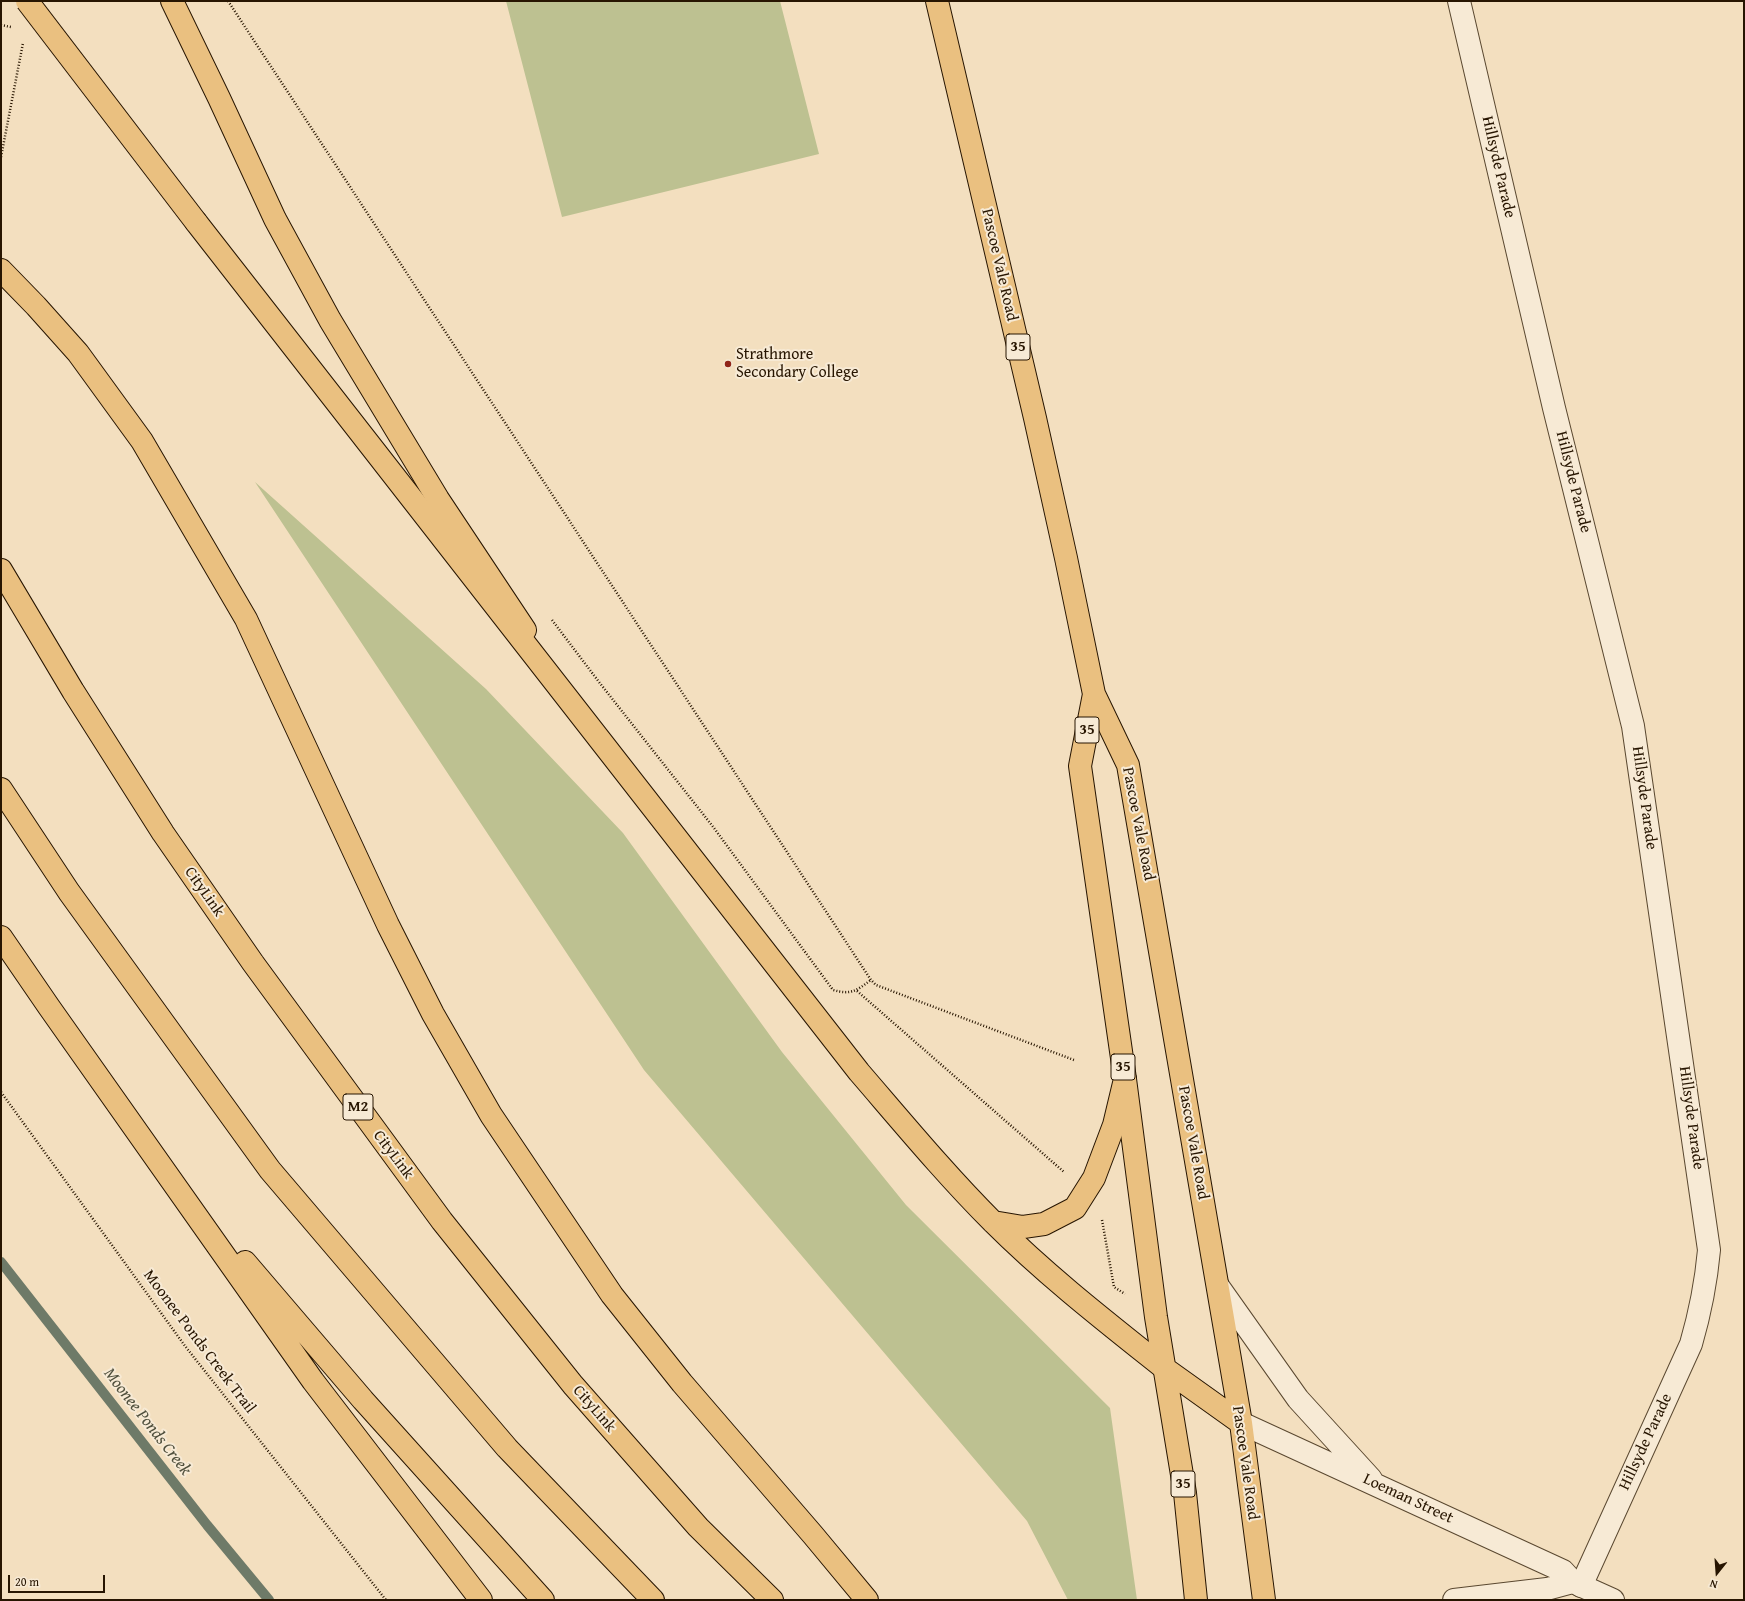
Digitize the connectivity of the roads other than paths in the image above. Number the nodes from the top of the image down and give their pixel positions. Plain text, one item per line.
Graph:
1 (27, 1) edge
2 (172, 1) edge
3 (937, 1) edge
4 (1459, 1) edge
5 (1, 270) edge
6 (1, 570) edge
7 (1094, 694) junction
8 (594, 733) junction
9 (1, 789) edge
10 (1, 936) edge
11 (1125, 1079) junction
12 (162, 1166) junction
13 (993, 1222) junction
14 (1218, 1286) junction
15 (1164, 1368) junction
16 (1240, 1423) junction
17 (1376, 1484) junction
18 (1577, 1584) junction
19 (481, 1600) edge
20 (543, 1600) edge
21 (653, 1600) edge
22 (772, 1600) edge
23 (867, 1600) edge
24 (1196, 1600) edge
25 (1264, 1600) edge
26 (1454, 1600) edge
27 (1613, 1600) edge

1 - 8 main road, bridge
2 - 8 main road
3 - 7 main road, Pascoe Vale Road / 35
4 - 18 street, Hillsyde Parade
5 - 23 main road
6 - 22 main road, CityLink / M2
7 - 11 main road, Pascoe Vale Road / 35
7 - 14 main road, Pascoe Vale Road / 35
8 - 13 main road
9 - 21 main road
10 - 12 main road
11 - 13 main road
11 - 15 main road, Pascoe Vale Road / 35
12 - 19 main road
12 - 20 main road
13 - 15 main road
14 - 16 main road, Pascoe Vale Road / 35
14 - 17 street
15 - 16 main road
15 - 24 main road, Pascoe Vale Road / 35
16 - 17 street, Loeman Street
16 - 25 main road, Pascoe Vale Road / 35
17 - 18 street, Loeman Street
18 - 26 street
18 - 27 street, Loeman Street

